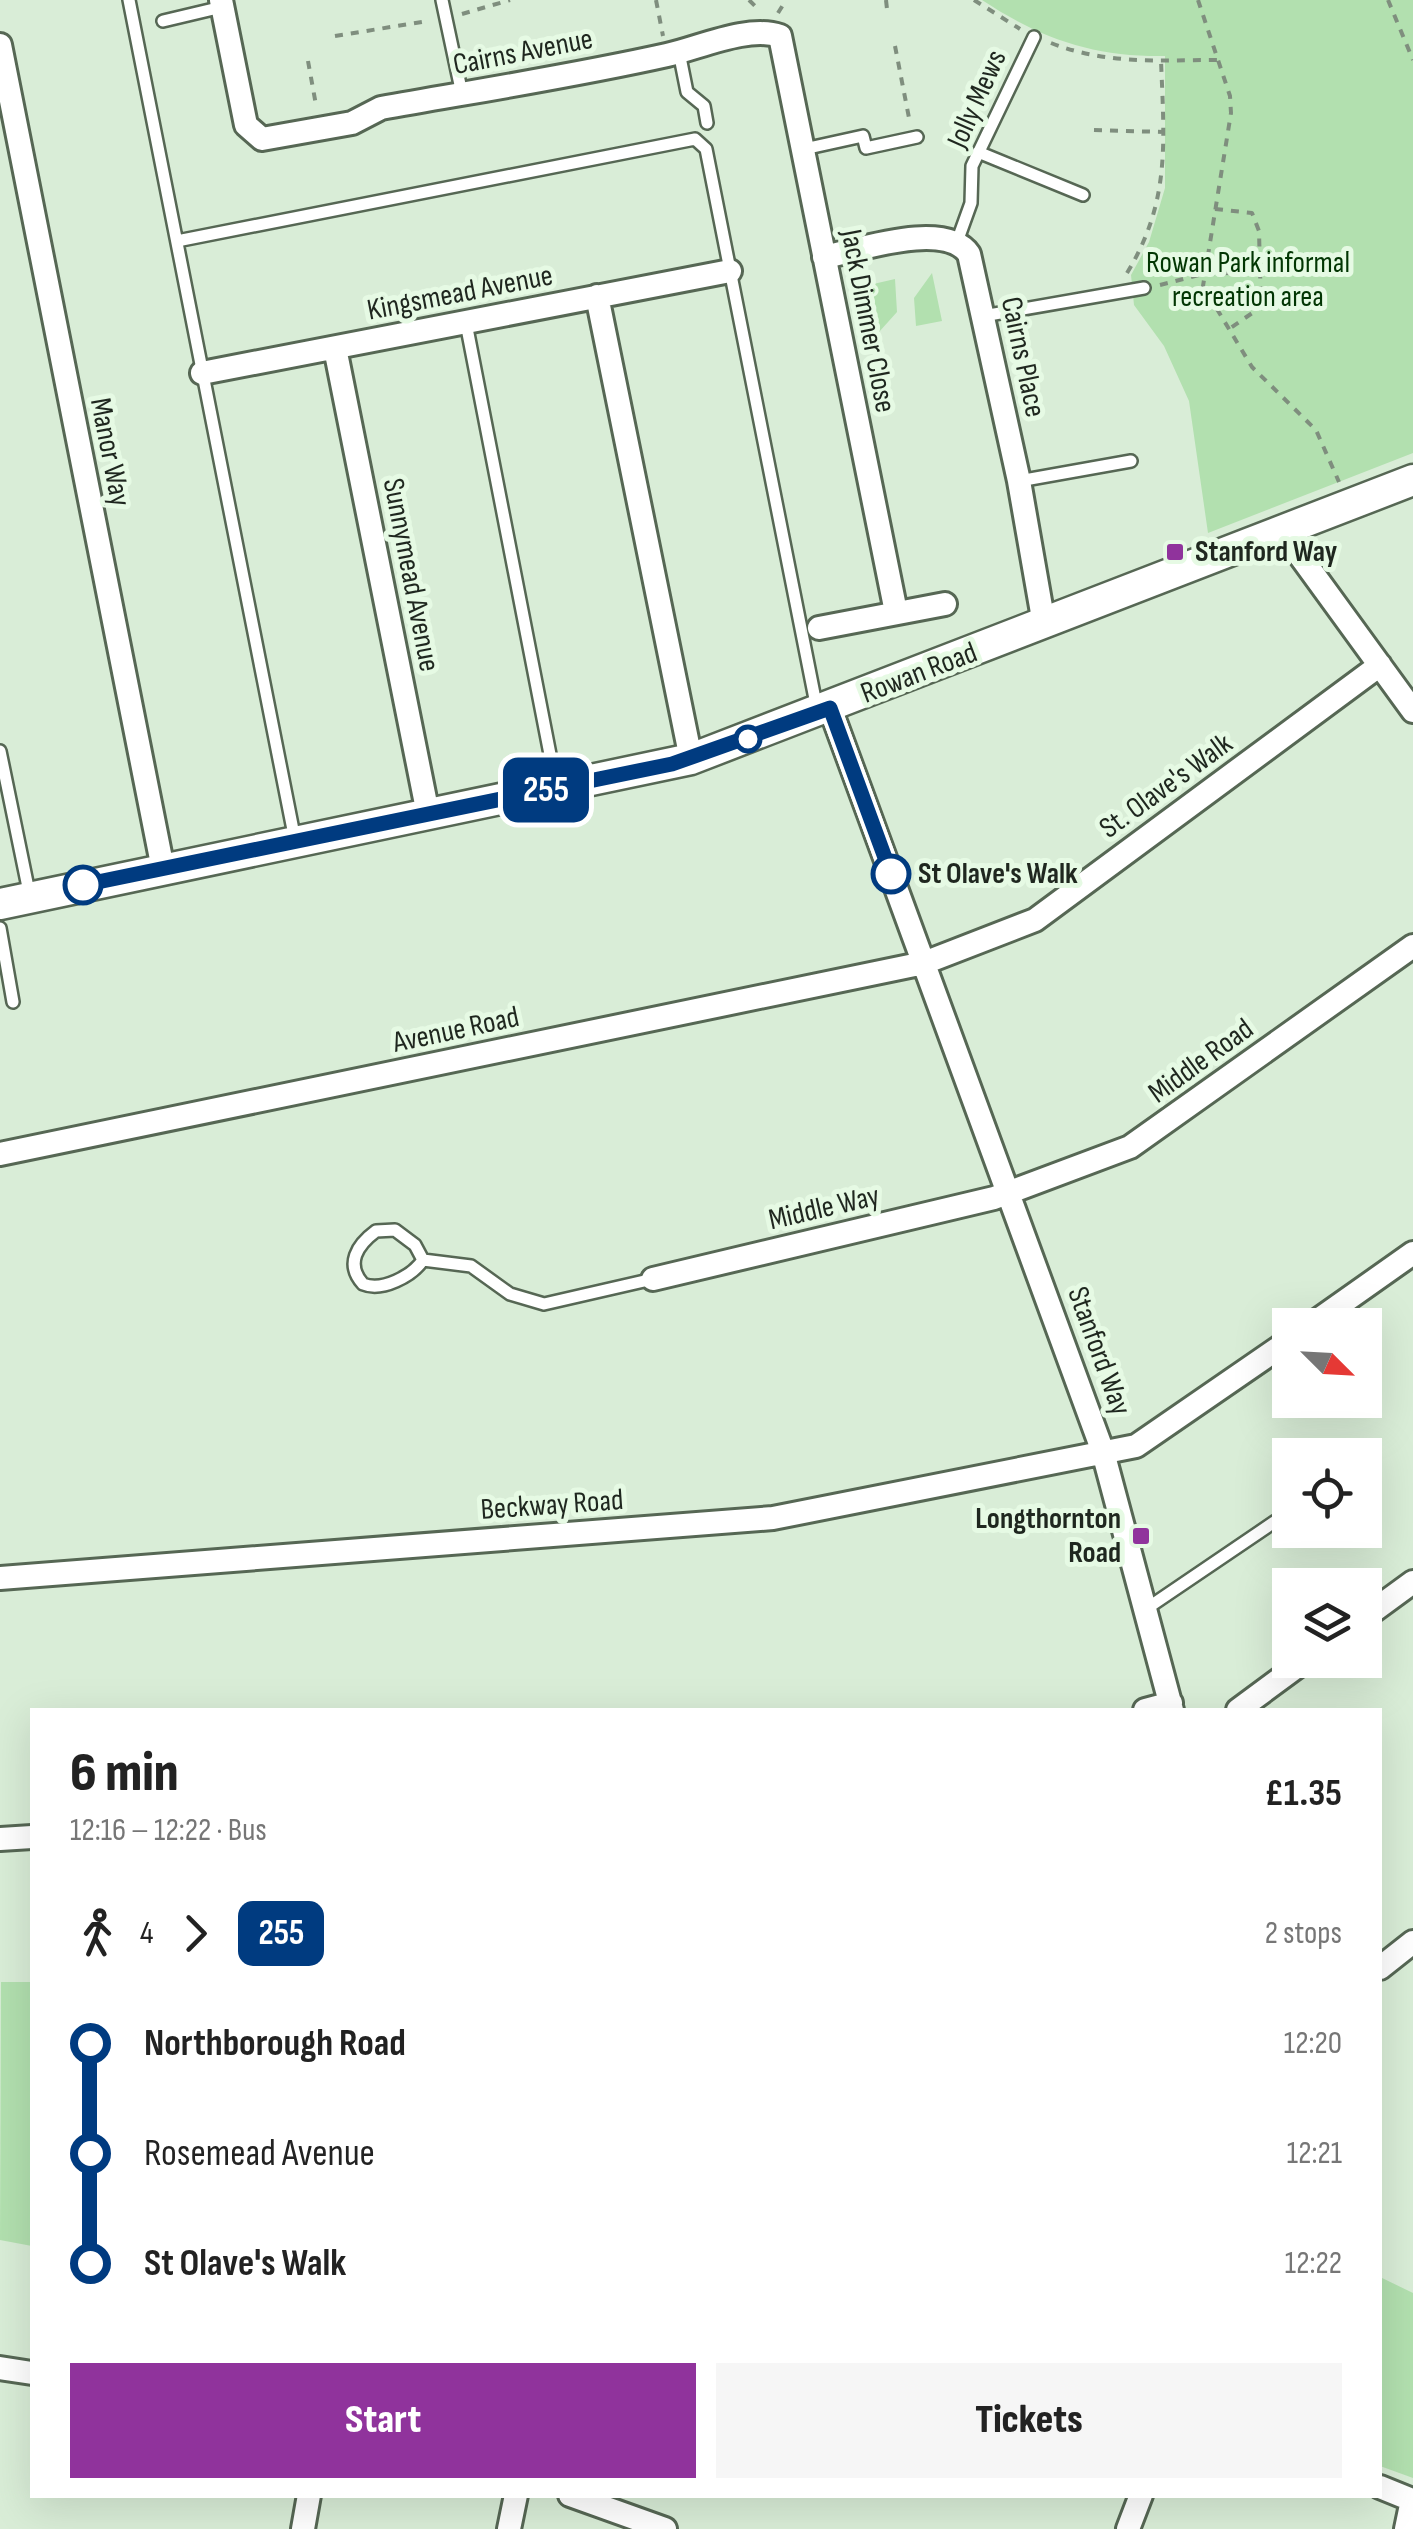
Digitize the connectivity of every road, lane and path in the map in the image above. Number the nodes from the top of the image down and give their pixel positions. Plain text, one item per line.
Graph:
1 (130, 0) edge
2 (442, 0) edge
3 (510, 0) edge
4 (656, 0) edge
5 (748, 0) edge
6 (786, 0) edge
7 (886, 0) edge
8 (974, 0) edge
9 (1198, 0) edge
10 (1388, 0) edge
11 (222, 4) edge
12 (887, 9) dead end
13 (446, 18) junction
14 (164, 21) dead end
15 (336, 36) dead end
16 (1034, 36) junction
17 (784, 41) joint
18 (0, 45) edge
19 (895, 46) dead end
20 (673, 54) junction
21 (1162, 60) junction
22 (1218, 60) junction
23 (1413, 60) edge
24 (308, 61) dead end
25 (462, 94) junction
26 (707, 124) dead end
27 (321, 129) junction
28 (1094, 130) dead end
29 (1164, 132) junction
30 (914, 137) joint
31 (804, 149) junction
32 (978, 152) junction
33 (1083, 195) dead end
34 (1215, 210) junction
35 (177, 240) junction
36 (958, 242) junction
37 (824, 257) junction
38 (730, 271) junction
39 (1258, 272) junction
40 (1203, 274) junction
41 (1144, 288) junction
42 (597, 296) junction
43 (984, 316) junction
44 (466, 323) junction
45 (1229, 328) junction
46 (335, 348) junction
47 (202, 374) junction
48 (1130, 461) dead end
49 (1413, 480) edge
50 (1019, 482) junction
51 (1349, 506) junction
52 (1282, 531) junction
53 (946, 604) dead end
54 (896, 612) junction
55 (1044, 624) junction
56 (819, 628) dead end
57 (1380, 665) junction
58 (823, 710) junction
59 (1413, 711) edge
60 (0, 750) edge
61 (691, 760) junction
62 (557, 788) junction
63 (428, 814) junction
64 (296, 842) junction
65 (163, 869) junction
66 (30, 897) junction
67 (0, 904) edge
68 (0, 928) edge
69 (1413, 946) edge
70 (924, 963) junction
71 (13, 1002) dead end
72 (0, 1154) edge
73 (1007, 1192) junction
74 (1413, 1253) edge
75 (423, 1260) junction
76 (653, 1279) joint
77 (1335, 1308) edge
78 (1272, 1353) edge
79 (1103, 1452) junction
80 (1272, 1524) edge
81 (0, 1578) edge
82 (1413, 1582) edge
83 (1382, 1605) edge
84 (1146, 1609) junction
85 (1282, 1678) edge
86 (1172, 1707) edge
87 (1241, 1708) edge
88 (30, 1838) edge
89 (0, 1839) edge
90 (1413, 1942) edge
91 (1382, 1966) edge
92 (0, 2368) edge
93 (30, 2374) edge
94 (1382, 2488) edge
95 (308, 2498) edge
96 (515, 2498) edge
97 (578, 2498) edge
98 (1140, 2498) edge
99 (303, 2529) edge
100 (510, 2529) edge
101 (665, 2529) edge
102 (1128, 2529) edge
103 (1406, 2529) edge

1 - 35 lane
2 - 13 lane
3 - 13 path
4 - 20 path
5 - 6 path
7 - 12 path
8 - 16 path
9 - 22 path
10 - 23 path
11 - 14 lane
11 - 27 street, Cairns Avenue
13 - 15 path
13 - 25 lane
16 - 21 path
16 - 32 lane, Jolly Mews
17 - 20 street, Cairns Avenue
17 - 31 street, Jack Dimmer Close
18 - 65 street, Manor Way
19 - 30 path
20 - 25 street, Cairns Avenue
20 - 26 lane
21 - 22 path
21 - 29 path
22 - 34 path
24 - 27 path
25 - 27 street, Cairns Avenue
28 - 29 path
29 - 41 path
30 - 31 lane
31 - 37 street, Jack Dimmer Close
32 - 33 lane
32 - 36 lane, Jolly Mews
34 - 39 path
34 - 40 path
35 - 38 lane
35 - 47 lane
36 - 37 street
36 - 43 street, Cairns Place
37 - 54 street, Jack Dimmer Close
38 - 42 street, Kingsmead Avenue
38 - 58 lane
39 - 40 path
39 - 45 path
40 - 41 path
40 - 45 path
41 - 43 lane
42 - 44 street, Kingsmead Avenue
42 - 61 street
43 - 50 street, Cairns Place
44 - 46 street, Kingsmead Avenue
44 - 62 lane
45 - 51 path
46 - 47 street, Kingsmead Avenue
46 - 63 street, Sunnymead Avenue
47 - 64 lane
48 - 50 lane
49 - 51 main road, Rowan Road
50 - 55 street, Cairns Place
51 - 52 main road, Rowan Road
52 - 55 main road, Rowan Road
52 - 57 street
53 - 54 street
54 - 56 street
55 - 58 main road, Rowan Road
57 - 59 street
57 - 70 street, St. Olave's Walk
58 - 61 main road, Rowan Road
58 - 70 street, Stanford Way
60 - 66 lane
61 - 62 main road, Rowan Road
62 - 63 main road, Rowan Road
63 - 64 main road, Rowan Road
64 - 65 main road, Rowan Road
65 - 66 main road, Rowan Road
66 - 67 main road, Rowan Road
68 - 71 lane
69 - 73 street, Middle Road
70 - 72 street, Avenue Road
70 - 73 street, Stanford Way
73 - 76 street, Middle Way
73 - 79 street, Stanford Way
74 - 77 street
75 - 75 lane
75 - 76 lane
78 - 79 street
79 - 81 street, Beckway Road
79 - 84 street, Stanford Way
80 - 84 lane
82 - 83 street
84 - 86 street, Stanford Way
85 - 87 street
88 - 89 street
90 - 91 street
92 - 93 street
94 - 103 street
95 - 99 street
96 - 100 street
97 - 101 street
98 - 102 street

